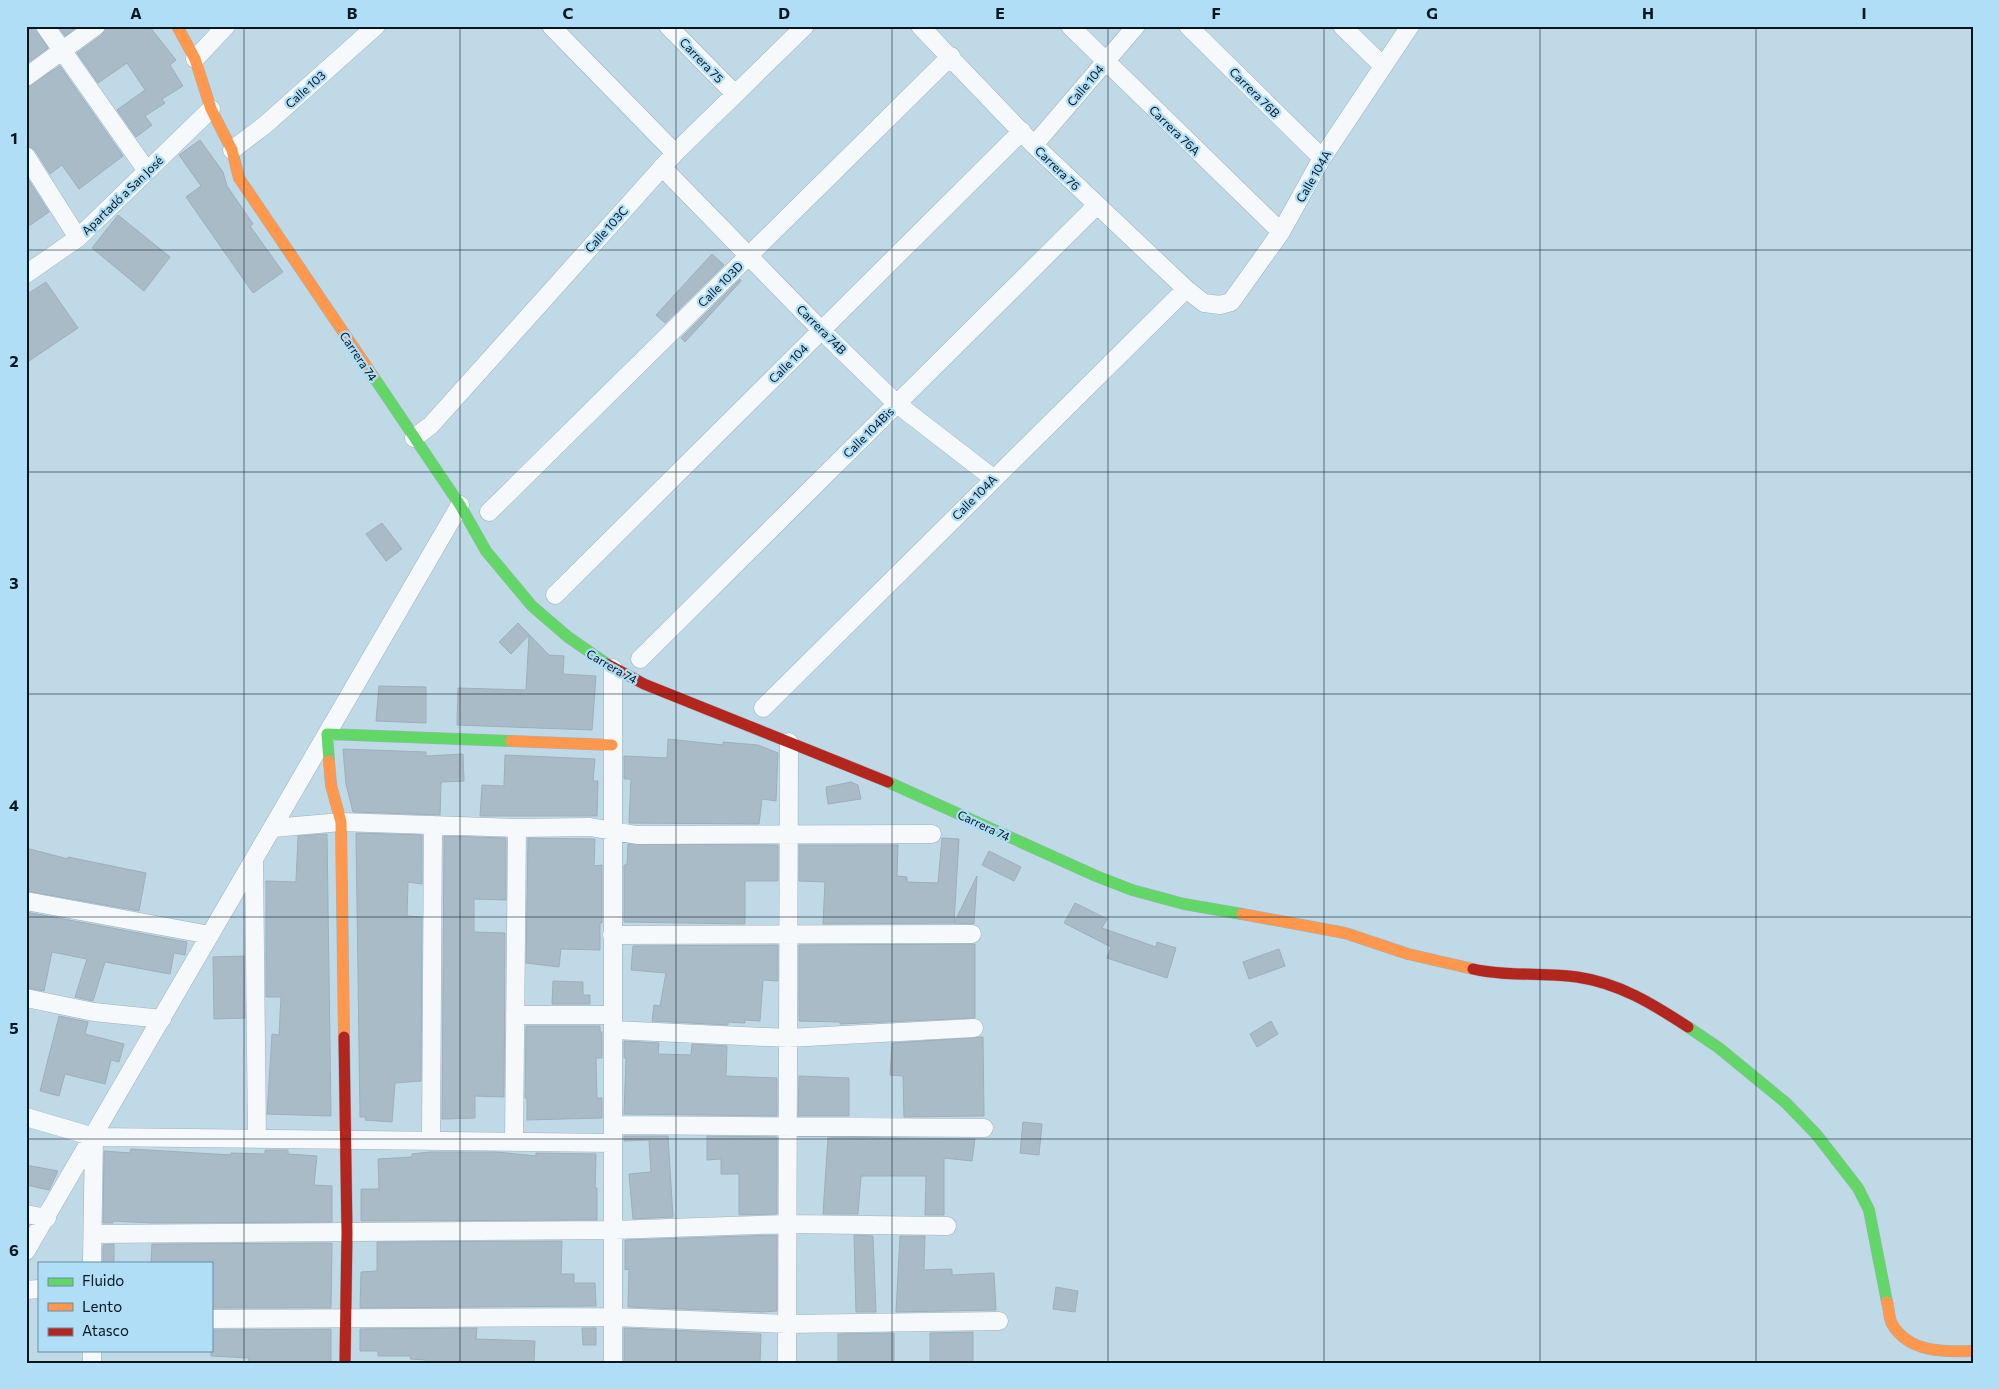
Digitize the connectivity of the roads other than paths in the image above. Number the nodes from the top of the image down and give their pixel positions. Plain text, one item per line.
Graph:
1 (44, 26) edge
2 (96, 26) edge
3 (177, 26) edge
4 (226, 26) edge
5 (376, 26) edge
6 (551, 26) edge
7 (668, 26) edge
8 (920, 26) edge
9 (1070, 26) edge
10 (1136, 26) edge
11 (1188, 26) edge
12 (1342, 26) edge
13 (1410, 26) edge
14 (796, 29) edge
15 (62, 51) junction
16 (951, 56) junction
17 (195, 58) junction
18 (1105, 61) junction
19 (1382, 66) junction
20 (26, 77) edge
21 (735, 94) junction
22 (210, 108) junction
23 (1022, 131) junction
24 (1034, 145) junction
25 (232, 150) junction
26 (675, 153) junction
27 (26, 156) edge
28 (1322, 158) junction
29 (662, 167) junction
30 (147, 171) junction
31 (1096, 206) junction
32 (1282, 232) junction
33 (78, 238) junction
34 (749, 255) junction
35 (26, 274) edge
36 (1186, 288) junction
37 (1204, 303) joint
38 (821, 330) junction
39 (897, 404) junction
40 (414, 438) junction
41 (993, 478) junction
42 (460, 505) junction
43 (489, 512) dead end
44 (555, 595) dead end
45 (640, 658) dead end
46 (613, 668) junction
47 (763, 708) dead end
48 (327, 734) junction
49 (789, 742) junction
50 (612, 745) junction
51 (341, 822) junction
52 (433, 825) junction
53 (272, 828) junction
54 (517, 828) junction
55 (612, 831) junction
56 (932, 834) dead end
57 (789, 835) junction
58 (254, 860) junction
59 (26, 901) edge
60 (612, 934) junction
61 (972, 934) dead end
62 (210, 935) junction
63 (788, 935) junction
64 (26, 998) edge
65 (514, 1016) junction
66 (162, 1019) junction
67 (612, 1022) junction
68 (974, 1028) dead end
69 (788, 1038) junction
70 (26, 1117) edge
71 (613, 1125) junction
72 (788, 1126) junction
73 (984, 1128) dead end
74 (94, 1136) junction
75 (257, 1138) junction
76 (345, 1139) junction
77 (431, 1140) junction
78 (514, 1142) junction
79 (613, 1143) junction
80 (26, 1214) edge
81 (47, 1218) junction
82 (787, 1224) junction
83 (948, 1226) dead end
84 (613, 1230) junction
85 (347, 1233) junction
86 (93, 1234) junction
87 (26, 1251) edge
88 (92, 1262) edge
89 (613, 1317) junction
90 (212, 1319) edge
91 (347, 1320) junction
92 (999, 1321) dead end
93 (787, 1324) junction
94 (1973, 1351) edge
95 (346, 1363) edge
96 (613, 1363) edge
97 (786, 1363) edge

1 - 15 street
2 - 15 street
3 - 17 street, Carrera 74
4 - 17 street
5 - 25 street, Calle 103
6 - 26 street
7 - 21 street, Carrera 75
8 - 16 street, Carrera 76
9 - 18 street, Carrera 76A
10 - 18 street, Calle 104
11 - 28 street, Carrera 76B
12 - 19 street
13 - 19 street, Calle 104A
14 - 21 street, Calle 103C
15 - 20 street
15 - 30 street
16 - 23 street, Carrera 76
16 - 34 street, Calle 103D
17 - 22 street, Carrera 74
18 - 24 street, Calle 104
18 - 32 street, Carrera 76A
19 - 28 street, Calle 104A
21 - 26 street, Calle 103C
22 - 25 street, Carrera 74
22 - 30 street, Apartadó a San José
23 - 24 street, Carrera 76
23 - 38 street, Calle 104
24 - 31 street, Carrera 76
25 - 40 street, Carrera 74
26 - 29 street, Calle 103C
27 - 33 street
28 - 32 street, Calle 104A
29 - 34 street, Carrera 74B
29 - 40 street, Calle 103C
30 - 33 street, Apartadó a San José
31 - 36 street, Carrera 76
31 - 39 street, Calle 104Bis
32 - 37 street, Calle 104A
33 - 35 street, Apartadó a San José
34 - 38 street, Carrera 74B
34 - 43 street, Calle 103D
36 - 37 street, Carrera 76
36 - 41 street, Calle 104A
38 - 39 street, Carrera 74B
38 - 44 street, Calle 104
39 - 41 street, Carrera 74B
39 - 45 street, Calle 104Bis
40 - 42 street, Carrera 74
41 - 47 street, Calle 104A
42 - 46 street, Carrera 74
42 - 48 street
46 - 49 street, Carrera 74
46 - 50 street
48 - 50 street
48 - 51 street
48 - 53 street
49 - 57 street
49 - 94 street, Carrera 74
50 - 55 street
51 - 52 street
51 - 53 street
51 - 76 street
52 - 54 street
52 - 77 street
53 - 58 street
54 - 55 street
54 - 65 street
55 - 57 street
55 - 60 street
56 - 57 street
57 - 63 street
58 - 62 street
58 - 75 street
59 - 62 street
60 - 63 street
60 - 67 street
61 - 63 street
62 - 66 street
63 - 69 street
64 - 66 street
65 - 67 street
65 - 78 street
66 - 74 street
67 - 69 street
67 - 71 street
68 - 69 street
69 - 72 street
70 - 74 street
71 - 72 street
71 - 79 street
72 - 73 street
72 - 82 street
74 - 75 street
74 - 81 street
74 - 86 street
75 - 76 street
76 - 77 street
76 - 85 street
77 - 78 street
78 - 79 street
79 - 84 street
80 - 81 street
81 - 87 street
82 - 83 street
82 - 84 street
82 - 93 street
84 - 85 street
84 - 89 street
85 - 86 street
85 - 91 street
86 - 88 street
89 - 91 street
89 - 93 street
89 - 96 street
90 - 91 street
91 - 95 street
92 - 93 street
93 - 97 street

